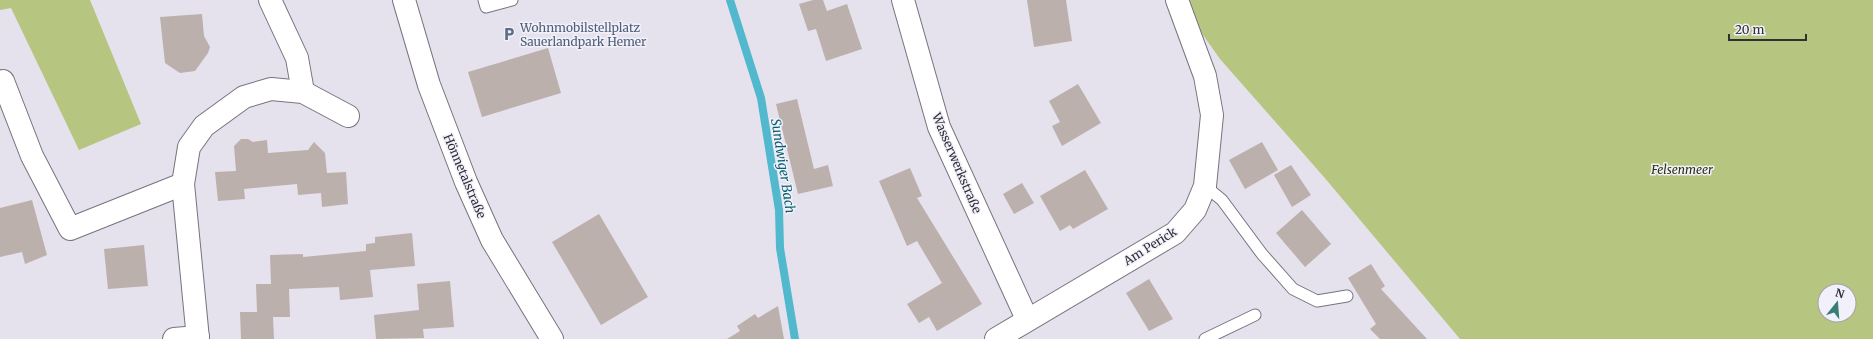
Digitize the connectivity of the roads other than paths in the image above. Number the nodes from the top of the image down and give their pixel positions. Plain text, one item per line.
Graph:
1 (270, 0) edge
2 (404, 0) edge
3 (484, 0) edge
4 (512, 0) edge
5 (903, 0) edge
6 (1177, 0) edge
7 (3, 81) dead end
8 (303, 92) junction
9 (348, 116) dead end
10 (184, 184) junction
11 (1205, 186) junction
12 (1347, 296) dead end
13 (1255, 315) dead end
14 (1027, 320) junction
15 (198, 338) edge
16 (174, 339) edge
17 (552, 339) edge
18 (996, 339) edge
19 (1205, 339) edge

1 - 8 street
2 - 17 street, Hönnetalstraße
3 - 4 lane
5 - 14 street, Wasserwerkstraße
6 - 11 street, Am Perick
7 - 10 street
8 - 9 street
8 - 10 street
10 - 15 street
11 - 12 lane
11 - 14 street, Am Perick
13 - 19 lane
14 - 18 street, Am Perick
15 - 16 street

